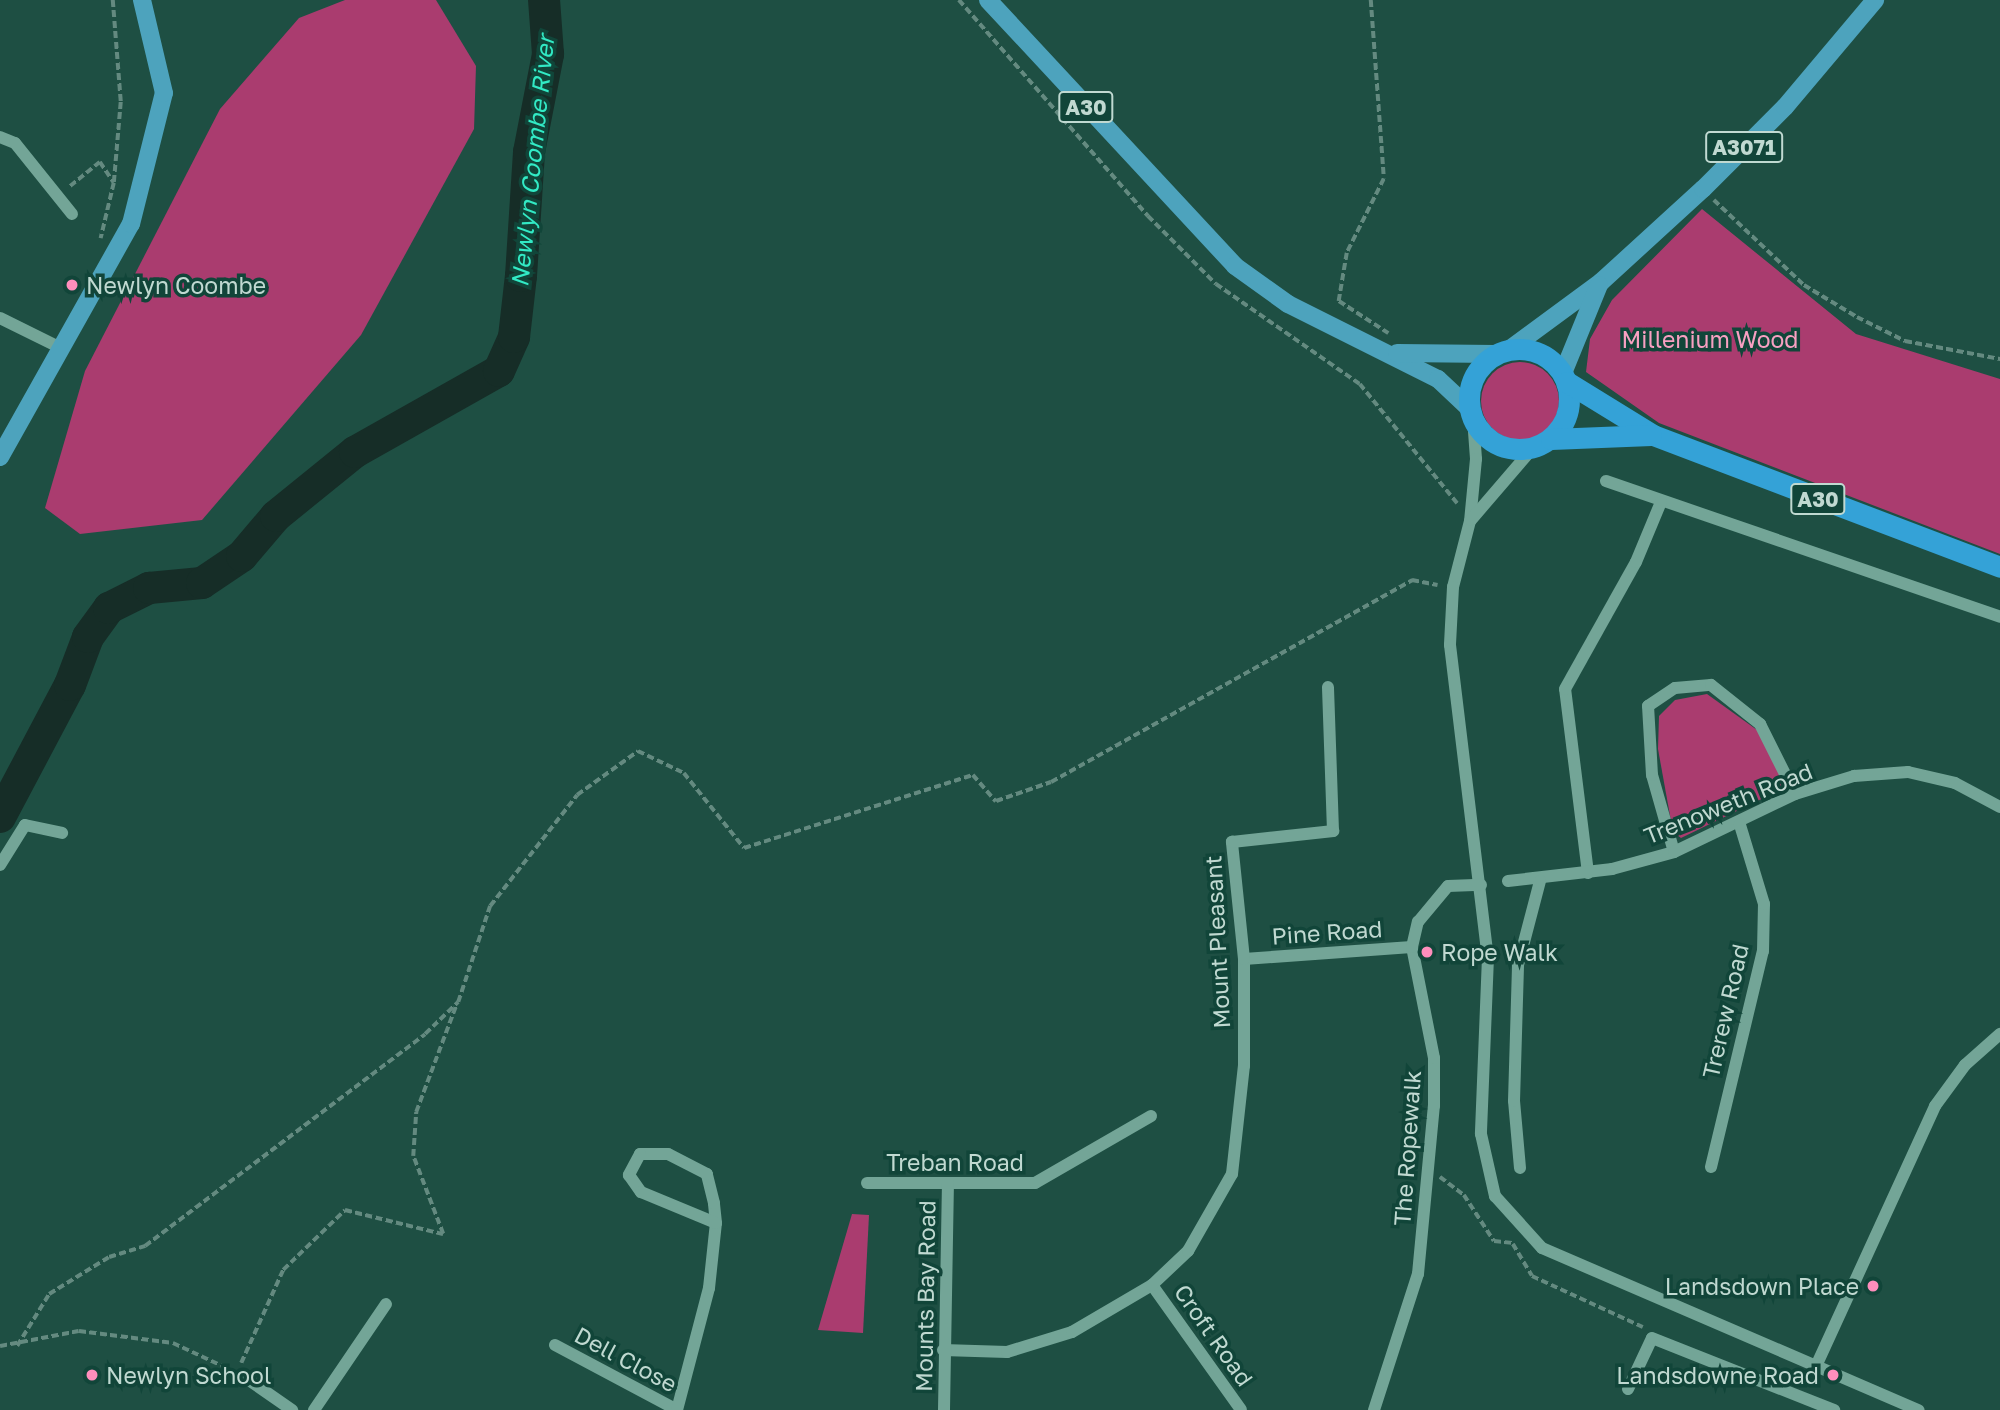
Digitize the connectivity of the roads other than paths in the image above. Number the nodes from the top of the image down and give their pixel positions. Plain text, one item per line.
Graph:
1 (142, 0) edge
2 (988, 0) edge
3 (1875, 0) edge
4 (0, 137) edge
5 (72, 214) dead end
6 (1601, 282) junction
7 (0, 318) edge
8 (1394, 346) junction
9 (61, 348) junction
10 (1503, 352) junction
11 (1565, 377) junction
12 (1471, 413) junction
13 (1653, 435) junction
14 (1542, 443) junction
15 (0, 457) edge
16 (1606, 481) dead end
17 (1661, 502) junction
18 (1470, 521) junction
19 (2000, 567) edge
20 (2000, 617) edge
21 (1328, 687) dead end
22 (1795, 794) junction
23 (2000, 807) edge
24 (1740, 825) junction
25 (62, 833) dead end
26 (1674, 852) junction
27 (0, 865) edge
28 (1588, 873) junction
29 (1508, 881) dead end
30 (1540, 881) junction
31 (1480, 885) junction
32 (1412, 947) junction
33 (1244, 959) junction
34 (2000, 1034) edge
35 (1151, 1116) dead end
36 (1711, 1167) dead end
37 (1520, 1168) dead end
38 (867, 1183) dead end
39 (948, 1183) junction
40 (716, 1223) junction
41 (1152, 1285) junction
42 (386, 1304) dead end
43 (555, 1345) dead end
44 (943, 1350) junction
45 (1817, 1364) junction
46 (240, 1375) road end
47 (1628, 1389) dead end
48 (275, 1405) edge
49 (292, 1410) edge
50 (314, 1410) edge
51 (677, 1410) edge
52 (944, 1410) edge
53 (1241, 1410) edge
54 (1374, 1410) edge
55 (1834, 1410) edge
56 (1919, 1410) edge

1 - 9 main road
2 - 8 main road, A30
3 - 6 main road, A3071
4 - 5 street
6 - 10 main road, A3071
6 - 11 main road, A3071
7 - 9 street
8 - 10 main road, A30
8 - 12 main road, A30
9 - 15 main road
10 - 11 highway
10 - 12 highway
11 - 13 highway, A30
11 - 14 highway
12 - 14 highway
12 - 18 street
13 - 14 highway, A30
13 - 19 highway, A30
14 - 18 street
16 - 17 street
17 - 20 street
17 - 28 street
18 - 31 street
21 - 33 street, Mount Pleasant
22 - 23 street, Trenoweth Road
22 - 24 street, Trenoweth Road
22 - 26 street
24 - 26 street, Trenoweth Road
24 - 36 street, Trerew Road
25 - 27 street
26 - 28 street, Trenoweth Road
28 - 30 street, Trenoweth Road
29 - 30 street, Trenoweth Road
30 - 37 street
31 - 32 street
31 - 45 street
32 - 33 street, Pine Road
32 - 54 street, The Ropewalk
33 - 41 street, Mount Pleasant
34 - 45 street
35 - 39 street, Treban Road
38 - 39 street, Treban Road
39 - 44 street, Mounts Bay Road
40 - 40 street
40 - 51 street
41 - 44 street, Mount Pleasant
41 - 53 street, Croft Road
42 - 50 street
43 - 51 street, Dell Close
44 - 52 street, Mounts Bay Road
45 - 56 street
46 - 48 street
47 - 55 street
48 - 49 street

